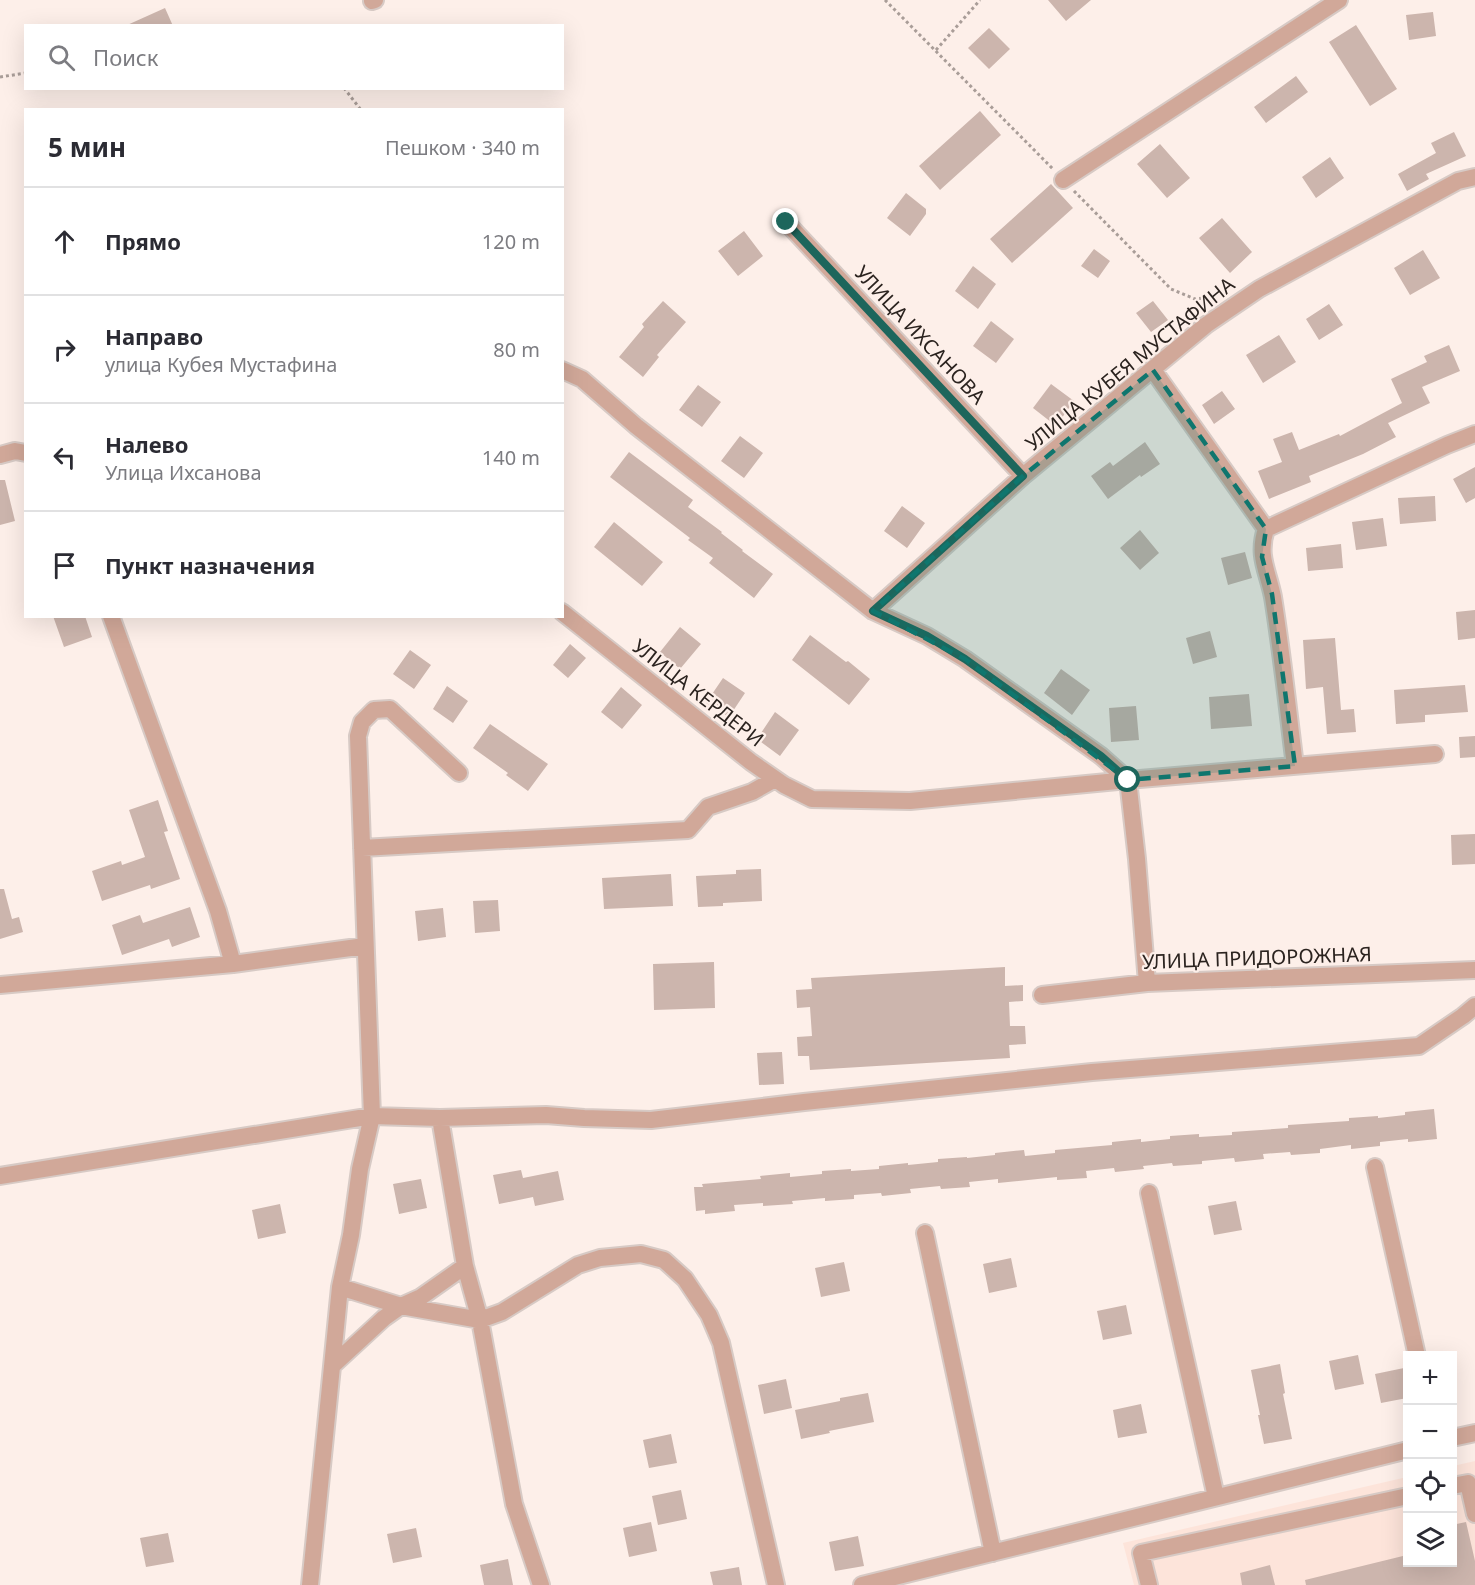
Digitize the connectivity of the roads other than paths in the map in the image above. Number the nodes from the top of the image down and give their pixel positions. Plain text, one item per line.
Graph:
1 (1339, 0) edge
2 (1475, 177) edge
3 (1063, 180) dead end
4 (786, 222) dead end
5 (1153, 370) junction
6 (564, 371) edge
7 (1475, 434) edge
8 (24, 453) edge
9 (0, 455) edge
10 (1023, 476) junction
11 (1266, 529) junction
12 (873, 611) junction
13 (564, 614) edge
14 (112, 618) edge
15 (1435, 754) dead end
16 (1295, 766) junction
17 (459, 772) dead end
18 (775, 779) junction
19 (1128, 780) junction
20 (362, 848) junction
21 (365, 946) junction
22 (233, 964) junction
23 (1475, 970) edge
24 (1147, 983) junction
25 (0, 985) edge
26 (1042, 995) dead end
27 (1475, 1006) edge
28 (372, 1116) junction
29 (440, 1118) junction
30 (1375, 1167) dead end
31 (0, 1176) edge
32 (1149, 1193) dead end
33 (925, 1233) dead end
34 (465, 1266) junction
35 (340, 1287) junction
36 (401, 1306) junction
37 (480, 1320) junction
38 (1415, 1351) edge
39 (332, 1366) junction
40 (1475, 1433) edge
41 (1457, 1437) edge
42 (1403, 1451) edge
43 (1457, 1485) edge
44 (1216, 1497) junction
45 (1403, 1497) edge
46 (1475, 1514) edge
47 (993, 1552) junction
48 (310, 1585) edge
49 (541, 1585) edge
50 (776, 1585) edge
51 (862, 1585) edge
52 (1149, 1585) edge

1 - 3 street
2 - 5 street, УЛИЦА КУБЕЯ МУСТАФИНА
4 - 10 street, УЛИЦА ИХСАНОВА
5 - 10 street, УЛИЦА КУБЕЯ МУСТАФИНА
5 - 11 street
6 - 12 street
7 - 11 street
8 - 9 street
10 - 12 street, УЛИЦА КУБЕЯ МУСТАФИНА
11 - 16 street
12 - 19 street
13 - 18 street, УЛИЦА КЕРДЕРИ
14 - 22 street
15 - 16 street
16 - 19 street
17 - 20 street
18 - 19 street, УЛИЦА КЕРДЕРИ
18 - 20 street
19 - 24 street
20 - 21 street
21 - 22 street
21 - 28 street
22 - 25 street
23 - 24 street, УЛИЦА ПРИДОРОЖНАЯ
24 - 26 street, УЛИЦА ПРИДОРОЖНАЯ
27 - 29 street
28 - 29 street
28 - 31 street
28 - 35 street
29 - 34 street
30 - 38 street
32 - 44 street
33 - 47 street
34 - 36 street
34 - 37 street
35 - 36 street
35 - 39 street
36 - 37 street
36 - 39 street
37 - 49 street
37 - 50 street
39 - 48 street
40 - 41 street
42 - 44 street
43 - 46 street
44 - 47 street
45 - 52 street
47 - 51 street

